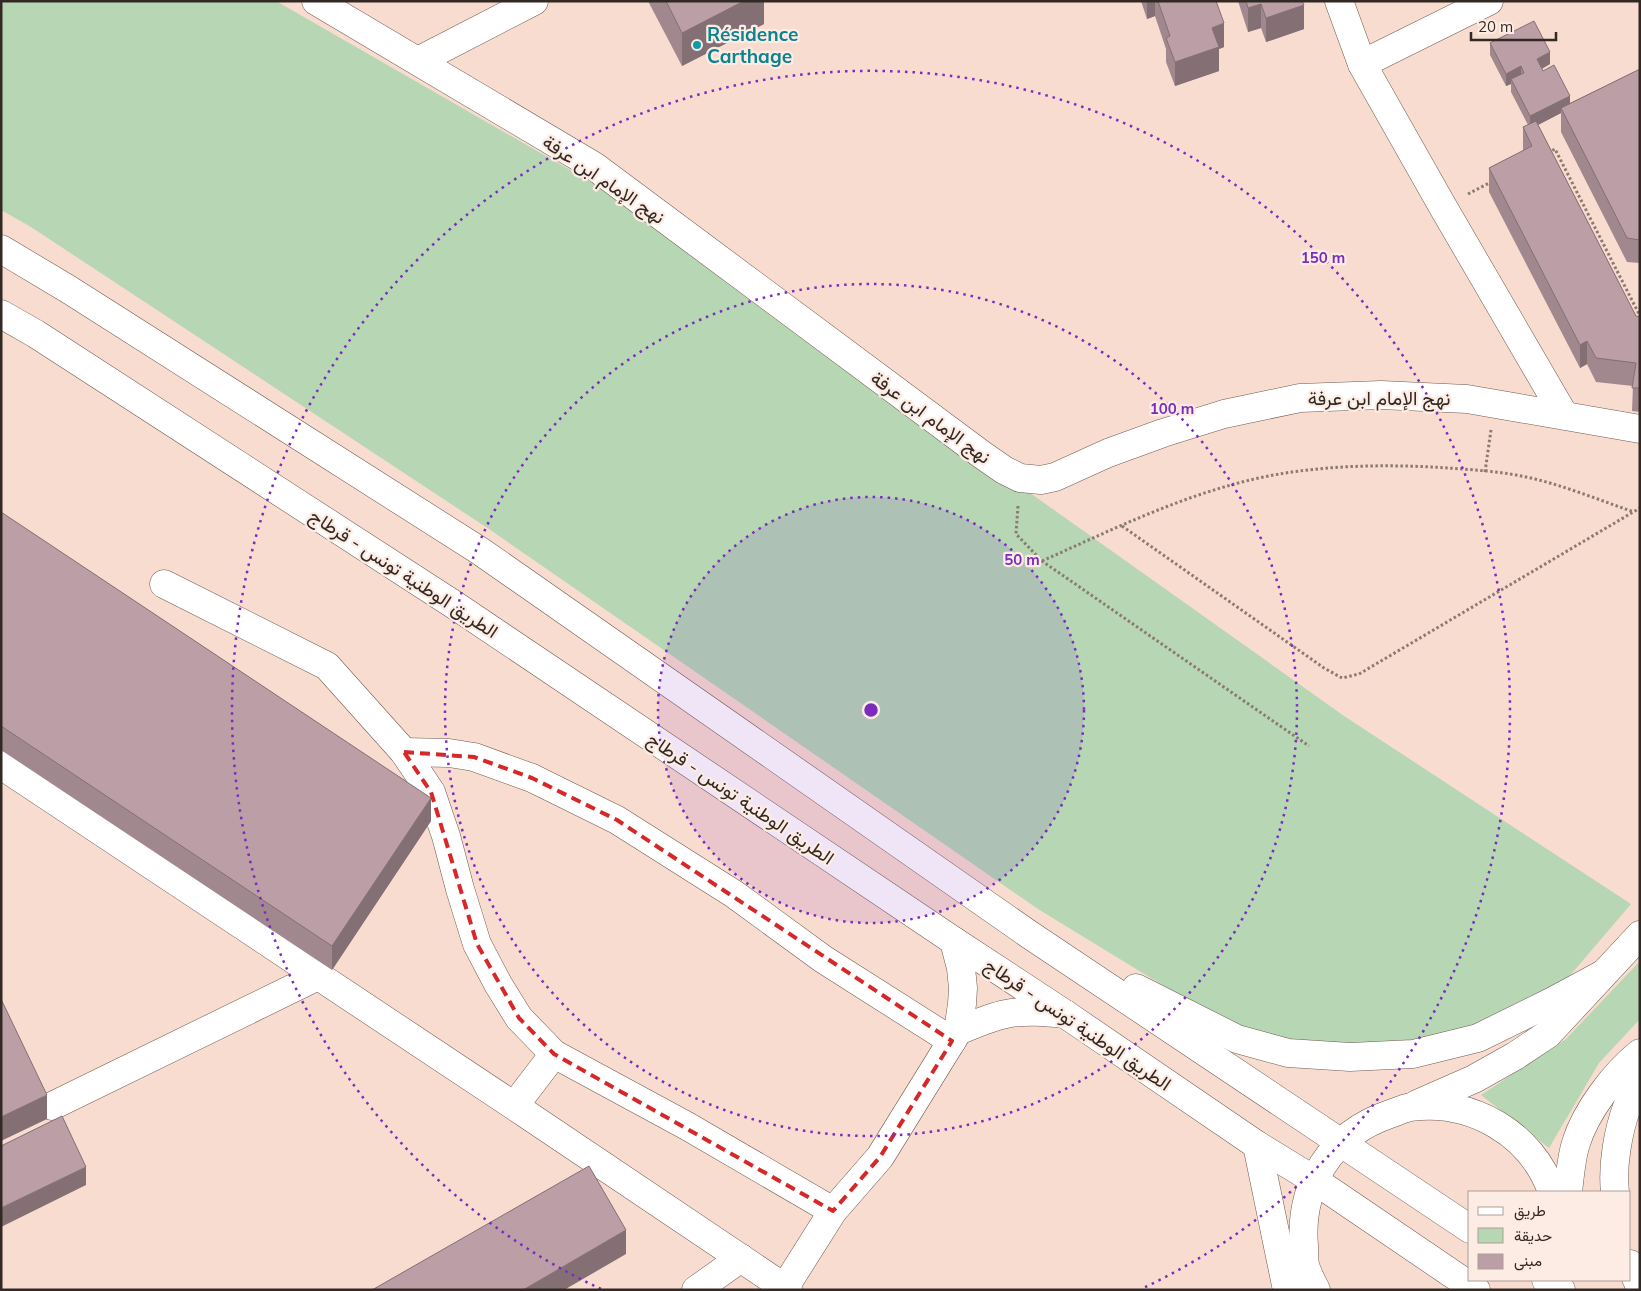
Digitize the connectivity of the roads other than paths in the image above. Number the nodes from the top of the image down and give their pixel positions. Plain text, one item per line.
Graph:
1 (316, 1) edge
2 (534, 1) edge
3 (1340, 1) edge
4 (1489, 1) edge
5 (418, 61) junction
6 (1362, 64) junction
7 (1, 249) edge
8 (1, 314) edge
9 (1564, 415) junction
10 (1640, 429) edge
11 (164, 584) dead end
12 (404, 752) junction
13 (1, 764) edge
14 (1030, 935) junction
15 (1640, 935) edge
16 (954, 941) junction
17 (1603, 974) junction
18 (318, 976) junction
19 (1065, 1014) junction
20 (955, 1036) junction
21 (1640, 1053) edge
22 (554, 1054) junction
23 (1640, 1082) edge
24 (515, 1105) junction
25 (52, 1106) dead end
26 (1410, 1107) junction
27 (1340, 1142) junction
28 (1257, 1145) junction
29 (1314, 1180) junction
30 (1552, 1191) edge
31 (1568, 1191) edge
32 (1615, 1191) edge
33 (834, 1211) junction
34 (1302, 1226) junction
35 (1468, 1228) edge
36 (741, 1258) junction
37 (1631, 1266) edge
38 (1640, 1287) edge
39 (786, 1289) edge
40 (696, 1290) edge
41 (1287, 1290) edge
42 (1316, 1290) edge
43 (1476, 1290) edge

1 - 5 main road, نهج الإمام ابن عرفة
2 - 5 main road
3 - 6 main road
4 - 6 main road
5 - 9 main road, نهج الإمام ابن عرفة
6 - 9 main road
7 - 14 main road
8 - 16 main road, الطريق الوطنية تونس - قرطاج
9 - 10 main road, نهج الإمام ابن عرفة
11 - 12 main road
12 - 20 main road
12 - 22 main road
13 - 18 main road
14 - 17 main road
14 - 27 main road
15 - 17 main road
16 - 19 main road, الطريق الوطنية تونس - قرطاج
16 - 20 main road
17 - 26 main road
18 - 24 main road
18 - 25 main road
19 - 20 main road
19 - 28 main road, الطريق الوطنية تونس - قرطاج
20 - 33 main road
21 - 31 main road
22 - 24 main road
22 - 33 main road
23 - 32 main road
24 - 36 main road
26 - 27 main road
26 - 30 main road
27 - 29 main road
27 - 35 main road
28 - 29 main road, الطريق الوطنية تونس - قرطاج
28 - 41 main road
29 - 34 main road
29 - 43 main road, الطريق الوطنية تونس - قرطاج
33 - 39 main road
34 - 41 main road
34 - 42 main road
36 - 39 main road
36 - 40 main road
37 - 38 main road

